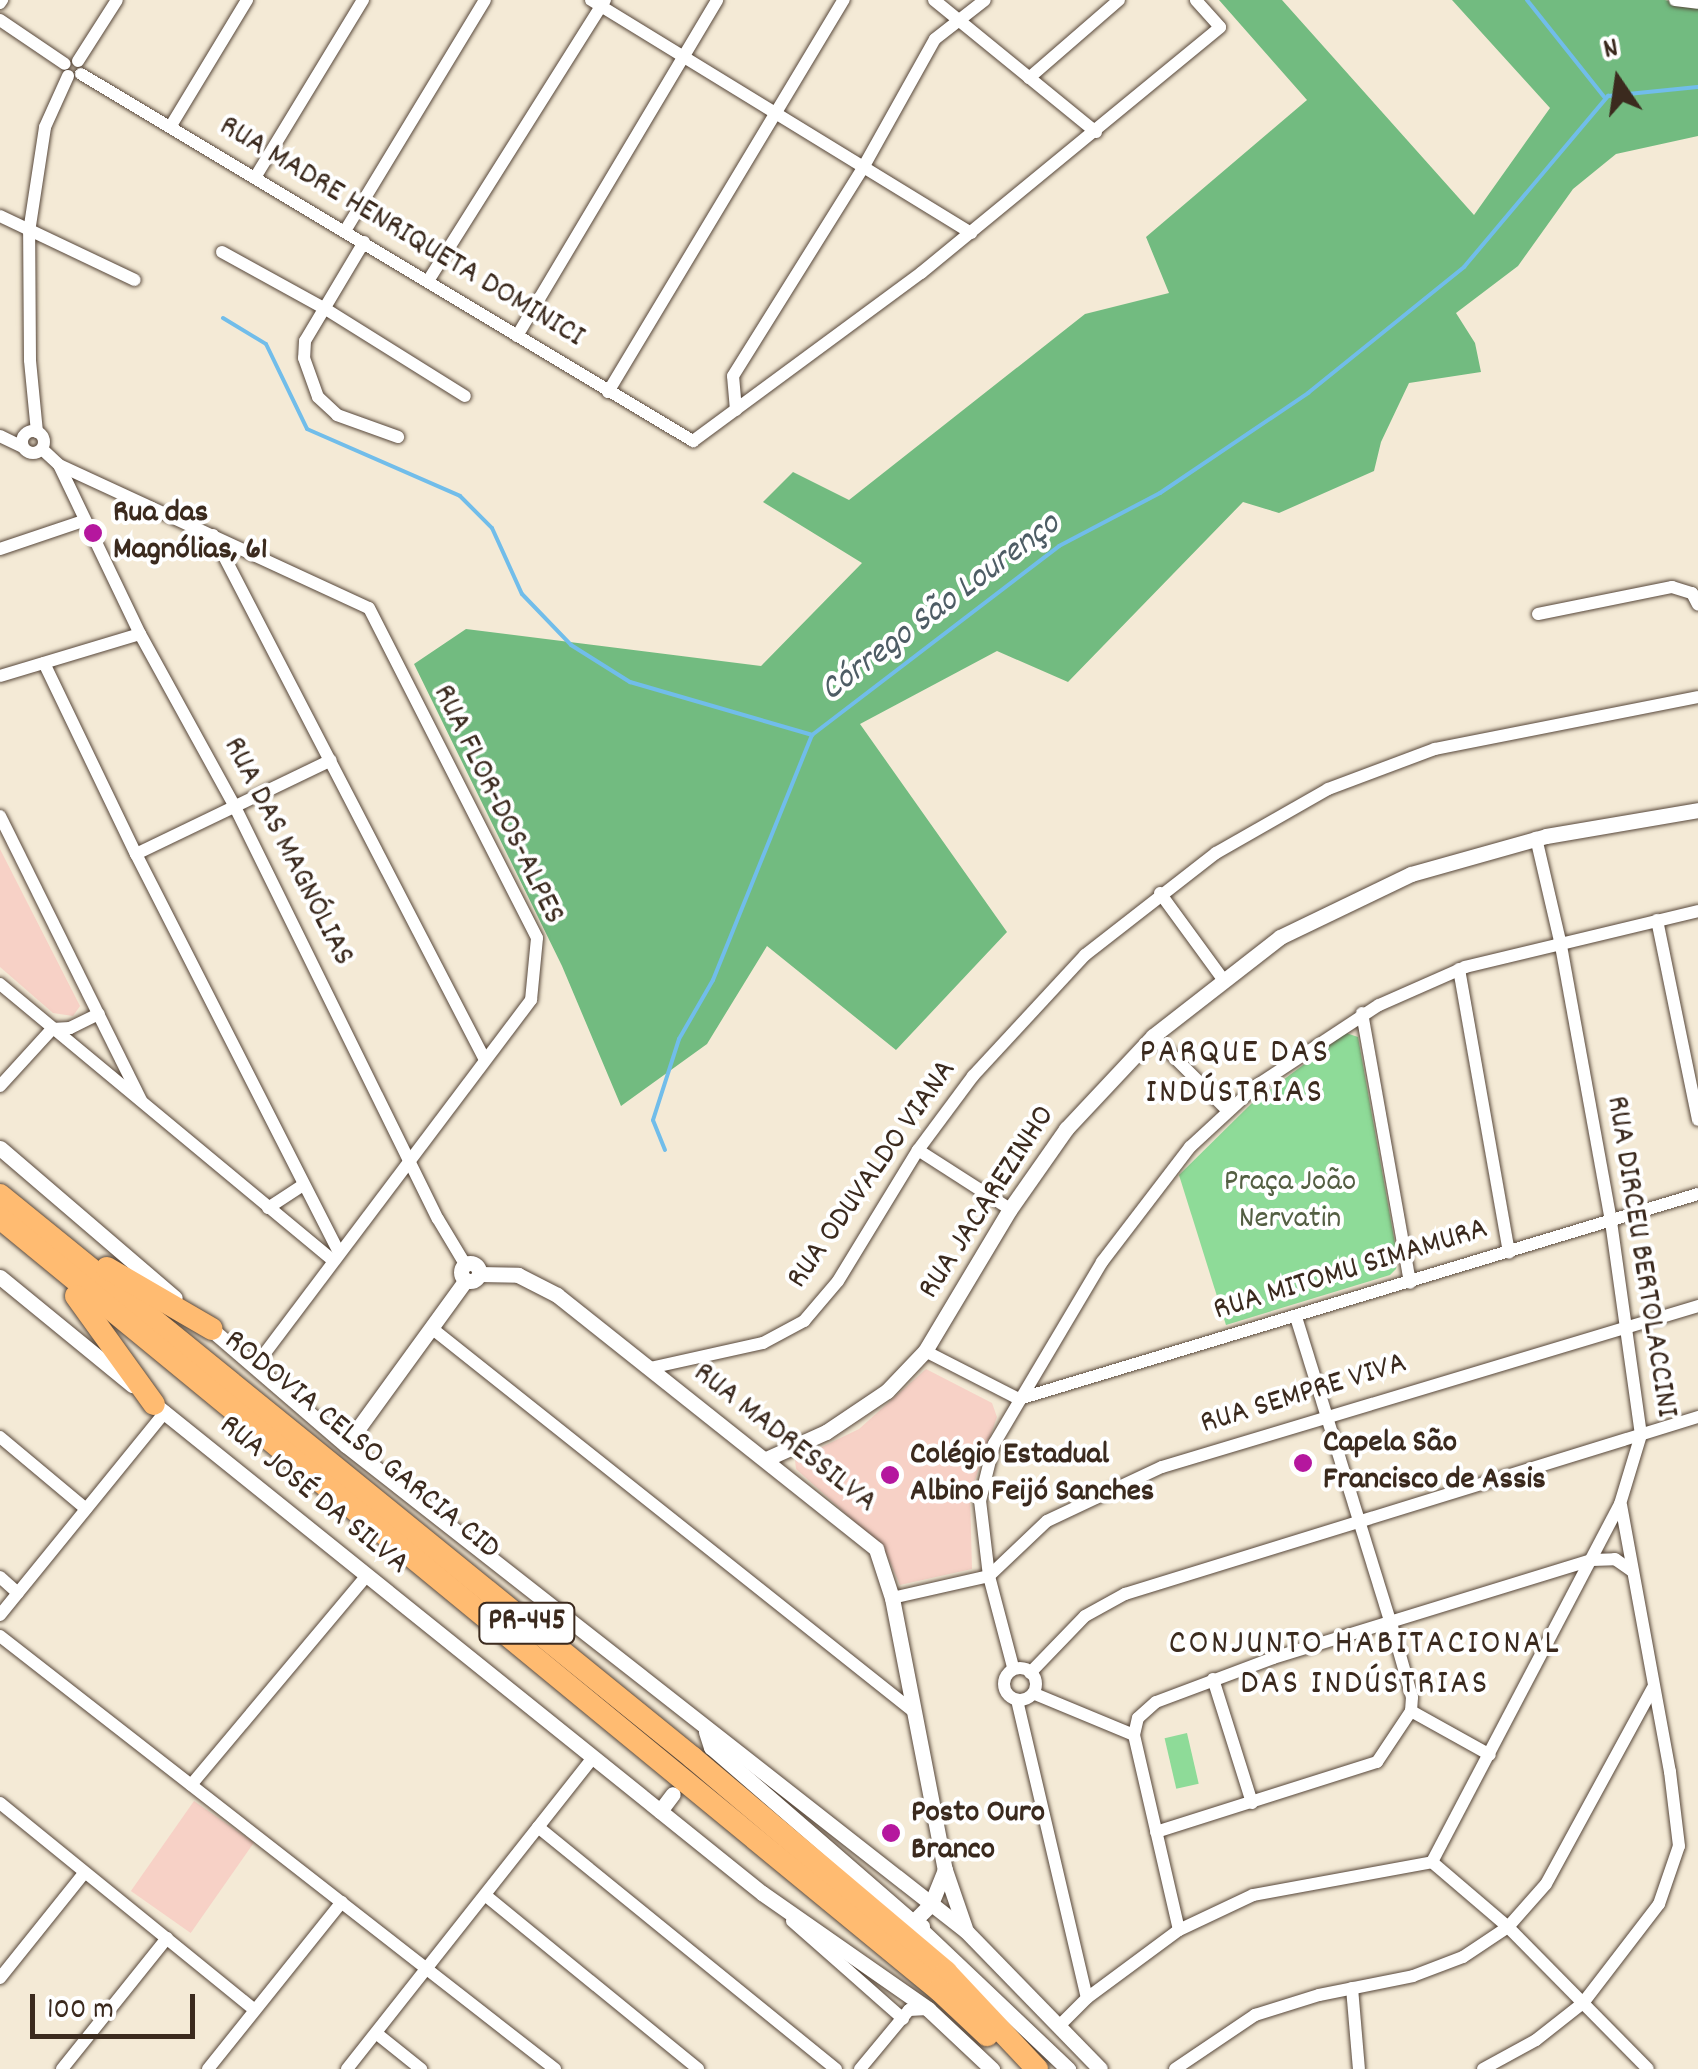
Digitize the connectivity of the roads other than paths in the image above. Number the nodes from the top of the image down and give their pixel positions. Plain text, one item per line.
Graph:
1 (117, 0) edge
2 (247, 0) edge
3 (363, 0) edge
4 (485, 0) edge
5 (717, 0) edge
6 (844, 0) edge
7 (934, 0) edge
8 (985, 0) edge
9 (1120, 0) edge
10 (1196, 0) edge
11 (1675, 0) edge
12 (600, 2) edge
13 (1698, 3) edge
14 (959, 19) junction
15 (0, 20) edge
16 (684, 56) junction
17 (73, 69) junction
18 (1029, 78) junction
19 (776, 113) junction
20 (172, 124) junction
21 (1096, 132) junction
22 (864, 166) junction
23 (256, 176) junction
24 (0, 216) edge
25 (346, 231) junction
26 (29, 232) junction
27 (971, 233) junction
28 (364, 242) junction
29 (222, 252) dead end
30 (135, 280) dead end
31 (428, 282) junction
32 (324, 308) junction
33 (518, 336) junction
34 (608, 392) junction
35 (465, 396) dead end
36 (736, 410) junction
37 (38, 432) junction
38 (0, 436) edge
39 (398, 436) dead end
40 (24, 447) junction
41 (42, 450) junction
42 (59, 464) junction
43 (83, 521) junction
44 (213, 536) junction
45 (0, 549) edge
46 (1695, 599) edge
47 (1538, 614) dead end
48 (140, 634) junction
49 (44, 663) junction
50 (0, 676) edge
51 (1698, 697) edge
52 (331, 760) junction
53 (235, 807) junction
54 (1698, 810) edge
55 (0, 816) edge
56 (1536, 838) junction
57 (136, 854) junction
58 (1160, 893) junction
59 (1698, 911) edge
60 (1657, 920) junction
61 (1560, 941) junction
62 (1459, 970) junction
63 (1222, 978) junction
64 (0, 984) edge
65 (1362, 1013) junction
66 (98, 1014) junction
67 (52, 1029) junction
68 (1153, 1036) junction
69 (485, 1060) junction
70 (0, 1086) edge
71 (145, 1108) junction
72 (1226, 1110) junction
73 (1698, 1120) edge
74 (0, 1148) edge
75 (918, 1150) junction
76 (411, 1158) junction
77 (302, 1185) junction
78 (1698, 1194) edge
79 (3, 1204) edge
80 (268, 1208) junction
81 (1010, 1209) junction
82 (1611, 1220) junction
83 (0, 1226) edge
84 (1509, 1253) junction
85 (334, 1255) junction
86 (470, 1273) junction
87 (0, 1276) edge
88 (1410, 1283) junction
89 (1698, 1306) edge
90 (1296, 1317) junction
91 (1623, 1328) junction
92 (212, 1329) junction
93 (434, 1330) junction
94 (925, 1351) junction
95 (254, 1366) junction
96 (650, 1368) junction
97 (1018, 1399) junction
98 (159, 1408) junction
99 (1698, 1417) edge
100 (1326, 1418) junction
101 (1641, 1435) junction
102 (0, 1437) edge
103 (346, 1446) junction
104 (766, 1459) junction
105 (1620, 1504) junction
106 (86, 1508) junction
107 (1358, 1518) junction
108 (1592, 1560) junction
109 (1632, 1571) junction
110 (367, 1575) junction
111 (989, 1576) junction
112 (0, 1577) edge
113 (18, 1592) junction
114 (892, 1598) junction
115 (0, 1615) edge
116 (1391, 1623) junction
117 (0, 1636) edge
118 (1014, 1667) junction
119 (1030, 1674) junction
120 (1213, 1679) junction
121 (1654, 1688) junction
122 (1035, 1694) junction
123 (1017, 1700) junction
124 (914, 1710) junction
125 (1411, 1711) junction
126 (1134, 1735) junction
127 (712, 1747) junction
128 (1490, 1755) junction
129 (593, 1757) junction
130 (192, 1785) junction
131 (673, 1794) dead end
132 (1252, 1803) junction
133 (660, 1810) junction
134 (3, 1811) edge
135 (538, 1827) junction
136 (1156, 1832) junction
137 (1432, 1862) junction
138 (945, 1870) junction
139 (84, 1873) junction
140 (762, 1893) junction
141 (485, 1895) junction
142 (342, 1902) junction
143 (930, 1904) junction
144 (914, 1922) junction
145 (1508, 1926) junction
146 (1179, 1930) junction
147 (966, 1931) junction
148 (166, 1938) junction
149 (428, 1969) junction
150 (0, 1978) edge
151 (1352, 1988) junction
152 (1087, 1998) junction
153 (1582, 2003) junction
154 (255, 2010) junction
155 (928, 2010) junction
156 (903, 2019) junction
157 (1059, 2026) junction
158 (376, 2033) junction
159 (62, 2069) edge
160 (208, 2069) edge
161 (348, 2069) edge
162 (421, 2069) edge
163 (554, 2069) edge
164 (698, 2069) edge
165 (836, 2069) edge
166 (860, 2069) edge
167 (992, 2069) edge
168 (1017, 2069) edge
169 (1037, 2069) edge
170 (1068, 2069) edge
171 (1100, 2069) edge
172 (1175, 2069) edge
173 (1359, 2069) edge
174 (1483, 2069) edge
175 (1648, 2069) edge

1 - 17 street
2 - 20 street
3 - 23 street
4 - 25 street
5 - 16 street
6 - 19 street
7 - 14 street
8 - 14 street
9 - 18 street
10 - 21 street
11 - 13 street
12 - 16 street
12 - 31 street
14 - 18 street
14 - 22 street
15 - 17 street, RUA MADRE HENRIQUETA DOMINICI
16 - 19 street
16 - 33 street
17 - 20 street, RUA MADRE HENRIQUETA DOMINICI
17 - 26 street
18 - 21 street
19 - 22 street
19 - 34 street
20 - 23 street, RUA MADRE HENRIQUETA DOMINICI
21 - 27 street
22 - 27 street
22 - 36 street
23 - 25 street, RUA MADRE HENRIQUETA DOMINICI
24 - 26 street
25 - 28 street, RUA MADRE HENRIQUETA DOMINICI
26 - 30 street
26 - 37 street
27 - 36 street
28 - 31 street, RUA MADRE HENRIQUETA DOMINICI
28 - 32 street
29 - 32 street
31 - 33 street, RUA MADRE HENRIQUETA DOMINICI
32 - 35 street
32 - 39 street
33 - 34 street, RUA MADRE HENRIQUETA DOMINICI
34 - 36 street, RUA MADRE HENRIQUETA DOMINICI
37 - 40 street
37 - 41 street
38 - 40 street
40 - 41 street
41 - 42 street, RUA FLOR-DOS-ALPES
42 - 43 street, RUA DAS MAGNÓLIAS
42 - 44 street, RUA FLOR-DOS-ALPES
43 - 45 street
43 - 48 street, RUA DAS MAGNÓLIAS
44 - 52 street
44 - 69 street, RUA FLOR-DOS-ALPES
46 - 47 street
48 - 49 street
48 - 53 street, RUA DAS MAGNÓLIAS
49 - 50 street
49 - 57 street
51 - 58 street, RUA ODUVALDO VIANA
52 - 53 street
52 - 69 street
53 - 57 street
53 - 76 street, RUA DAS MAGNÓLIAS
54 - 56 street, RUA JACAREZINHO
55 - 66 street
56 - 61 street, RUA DIRCEU BERTOLACCINI
56 - 63 street, RUA JACAREZINHO
57 - 77 street
58 - 63 street
58 - 75 street, RUA ODUVALDO VIANA
59 - 60 street
60 - 61 street
60 - 73 street
61 - 62 street
61 - 82 street, RUA DIRCEU BERTOLACCINI
62 - 65 street
62 - 84 street
63 - 68 street, RUA JACAREZINHO
64 - 67 street
65 - 72 street
65 - 88 street
66 - 67 street
66 - 71 street
67 - 70 street
67 - 71 street
68 - 72 street
68 - 81 street, RUA JACAREZINHO
69 - 76 street, RUA FLOR-DOS-ALPES
71 - 80 street
72 - 97 street
74 - 92 street
75 - 81 street
75 - 96 street, RUA ODUVALDO VIANA
76 - 85 street, RUA FLOR-DOS-ALPES
76 - 86 street, RUA DAS MAGNÓLIAS
77 - 80 street
77 - 85 street
78 - 82 street, RUA MITOMU SIMAMURA
79 - 92 highway
79 - 168 highway, RODOVIA CELSO GARCIA CID / PR-445
79 - 169 highway, RODOVIA CELSO GARCIA CID / PR-445
80 - 85 street
81 - 94 street, RUA JACAREZINHO
82 - 84 street, RUA MITOMU SIMAMURA
82 - 91 street, RUA DIRCEU BERTOLACCINI
83 - 98 highway
84 - 88 street, RUA MITOMU SIMAMURA
85 - 95 street, RUA FLOR-DOS-ALPES
86 - 93 street
86 - 96 street, RUA MADRESSILVA
87 - 98 street, RUA JOSÉ DA SILVA
88 - 90 street, RUA MITOMU SIMAMURA
89 - 91 street, RUA SEMPRE VIVA
90 - 97 street, RUA MITOMU SIMAMURA
90 - 100 street
91 - 100 street, RUA SEMPRE VIVA
91 - 101 street, RUA DIRCEU BERTOLACCINI
92 - 95 street
93 - 103 street
93 - 124 street
94 - 97 street
94 - 104 street, RUA JACAREZINHO
95 - 103 street
96 - 104 street, RUA MADRESSILVA
97 - 111 street
98 - 106 street
98 - 110 street, RUA JOSÉ DA SILVA
99 - 101 street
100 - 107 street
100 - 111 street, RUA SEMPRE VIVA
101 - 105 street, RUA DIRCEU BERTOLACCINI
101 - 107 street
102 - 106 street
103 - 127 street
104 - 114 street, RUA MADRESSILVA
105 - 108 street, RUA DIRCEU BERTOLACCINI
105 - 109 street
106 - 113 street
107 - 116 street
107 - 119 street
108 - 109 street
108 - 116 street
108 - 128 street, RUA DIRCEU BERTOLACCINI
109 - 121 street
110 - 129 street, RUA JOSÉ DA SILVA
110 - 130 street
111 - 114 street
111 - 118 street
112 - 113 street
113 - 115 street
114 - 124 street, RUA MADRESSILVA
116 - 120 street
116 - 125 street
117 - 130 street
118 - 119 street
118 - 123 street
119 - 122 street
120 - 126 street
120 - 132 street
121 - 145 street
121 - 153 street
122 - 123 street
122 - 126 street
123 - 152 street
124 - 138 street, RUA MADRESSILVA
125 - 128 street
125 - 132 street
126 - 136 street
127 - 143 street
127 - 144 street
128 - 137 street, RUA DIRCEU BERTOLACCINI
129 - 133 street, RUA JOSÉ DA SILVA
129 - 135 street
130 - 142 street
131 - 133 street
132 - 136 street
133 - 140 street, RUA JOSÉ DA SILVA
134 - 139 street
135 - 141 street
135 - 165 street
136 - 146 street
137 - 145 street
137 - 146 street
138 - 143 street
138 - 147 street, RUA MADRESSILVA
139 - 148 street
139 - 150 street
140 - 155 street, RUA JOSÉ DA SILVA
140 - 156 street
141 - 149 street
141 - 164 street
142 - 149 street
142 - 154 street
143 - 144 street
143 - 147 street
144 - 147 street
144 - 170 street
145 - 151 street
145 - 153 street
146 - 152 street
147 - 157 street
148 - 154 street
148 - 159 street
149 - 158 street
149 - 163 street
151 - 172 street
151 - 173 street
152 - 157 street
153 - 174 street
153 - 175 street
154 - 160 street
155 - 156 street
155 - 167 street, RUA JOSÉ DA SILVA
156 - 166 street
157 - 171 street
158 - 161 street
158 - 162 street

